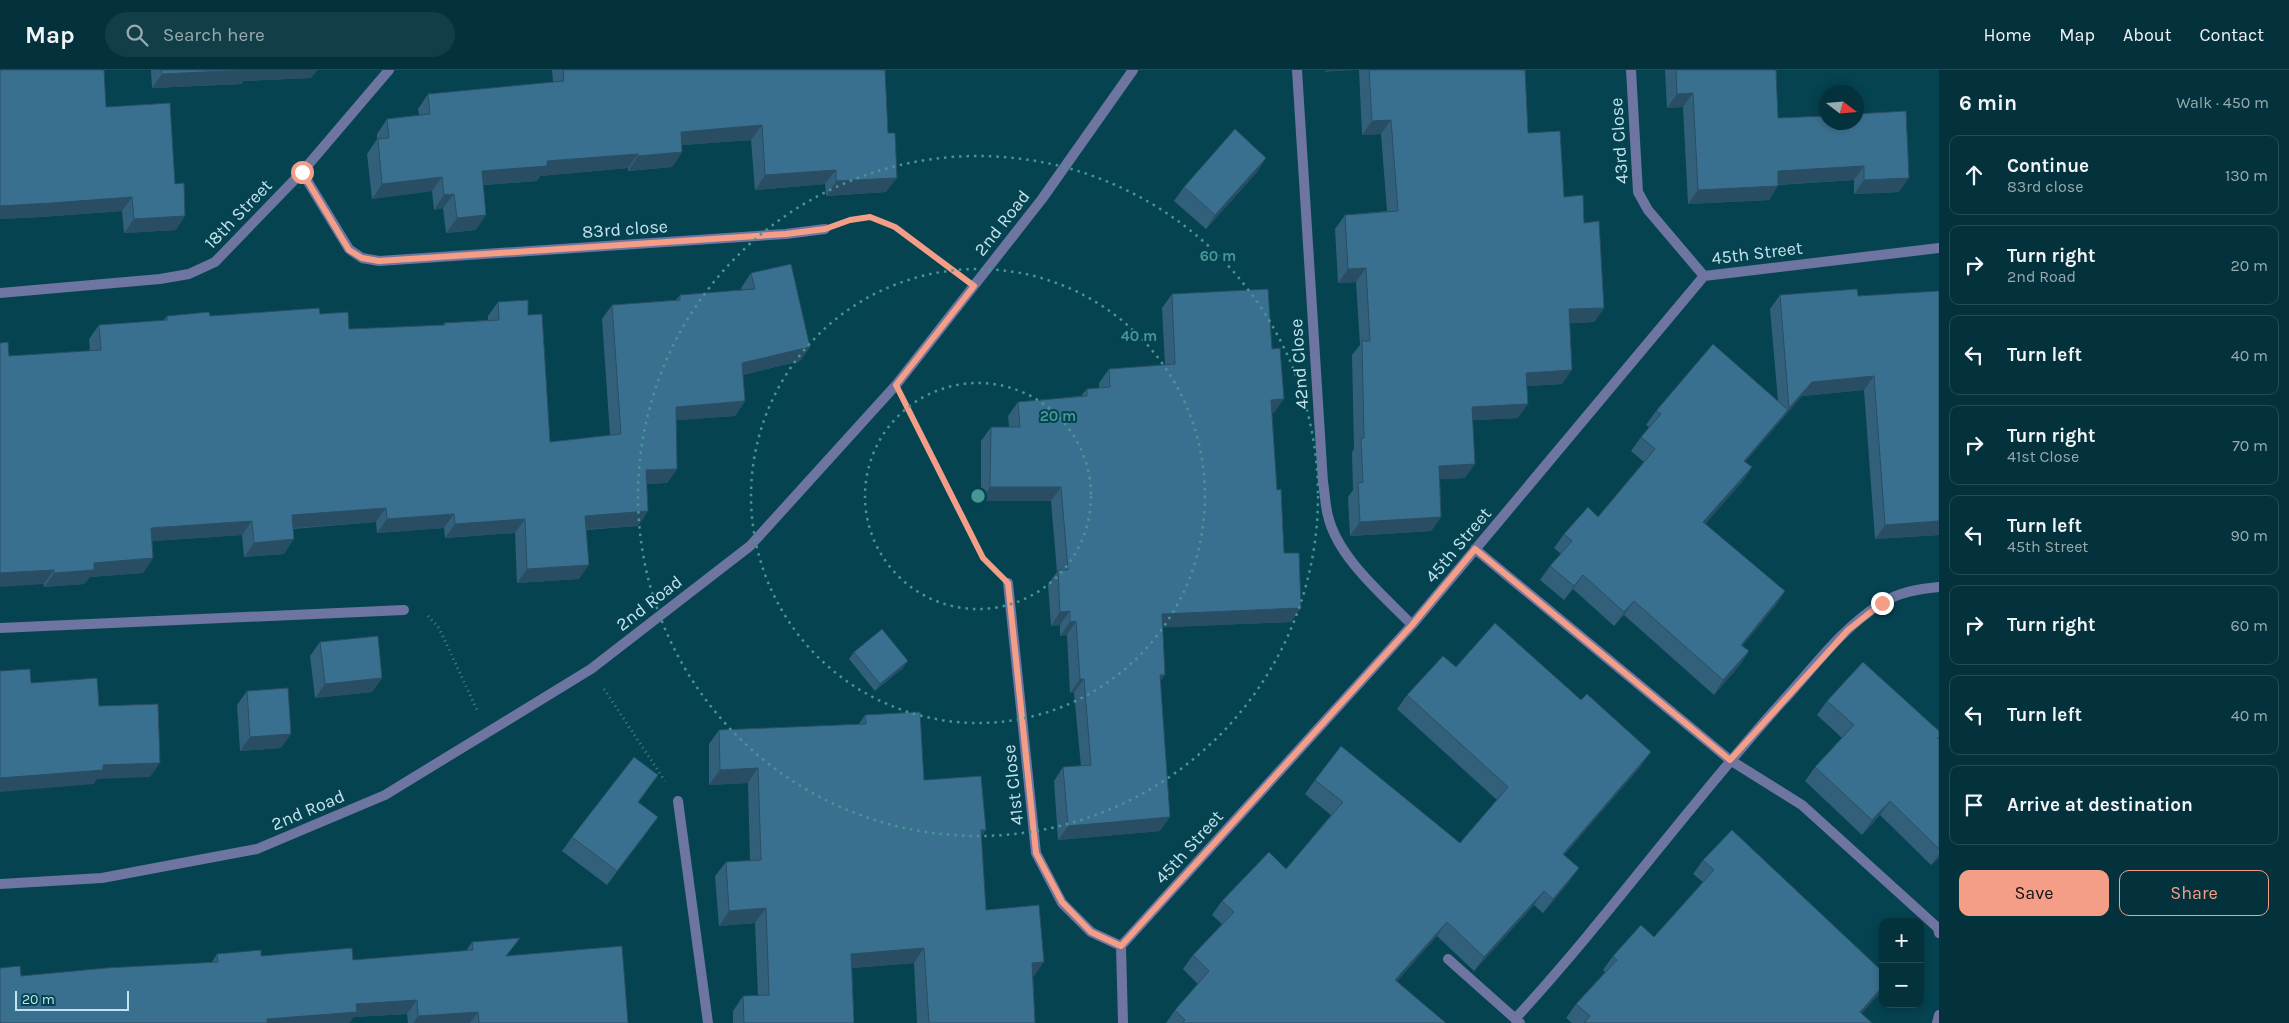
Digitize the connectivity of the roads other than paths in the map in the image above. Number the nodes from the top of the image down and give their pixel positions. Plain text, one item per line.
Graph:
1 (389, 70) edge
2 (1133, 70) edge
3 (1297, 70) edge
4 (1631, 70) edge
5 (302, 172) junction
6 (825, 229) road end
7 (1939, 248) edge
8 (1704, 276) junction
9 (0, 293) edge
10 (1475, 549) junction
11 (1008, 583) road end
12 (1939, 587) edge
13 (404, 610) road end
14 (1412, 625) junction
15 (0, 628) edge
16 (1730, 760) junction
17 (678, 801) road end
18 (0, 884) edge
19 (1939, 933) edge
20 (1121, 946) junction
21 (1448, 959) dead end
22 (1939, 1015) edge
23 (1517, 1021) edge
24 (708, 1023) edge
25 (1123, 1023) edge
26 (1936, 1023) edge

1 - 5 street, 18th Street
2 - 18 street, 2nd Road
3 - 14 street, 42nd Close
4 - 8 street, 43rd Close
5 - 6 street, 83rd close
5 - 9 street, 18th Street
7 - 8 street, 45th Street
8 - 10 street, 45th Street
10 - 14 street, 45th Street
10 - 16 street
11 - 20 street, 41st Close
12 - 16 street
13 - 15 street
14 - 20 street, 45th Street
16 - 19 street
16 - 23 street
17 - 24 street
20 - 25 street
21 - 23 street
22 - 26 street

